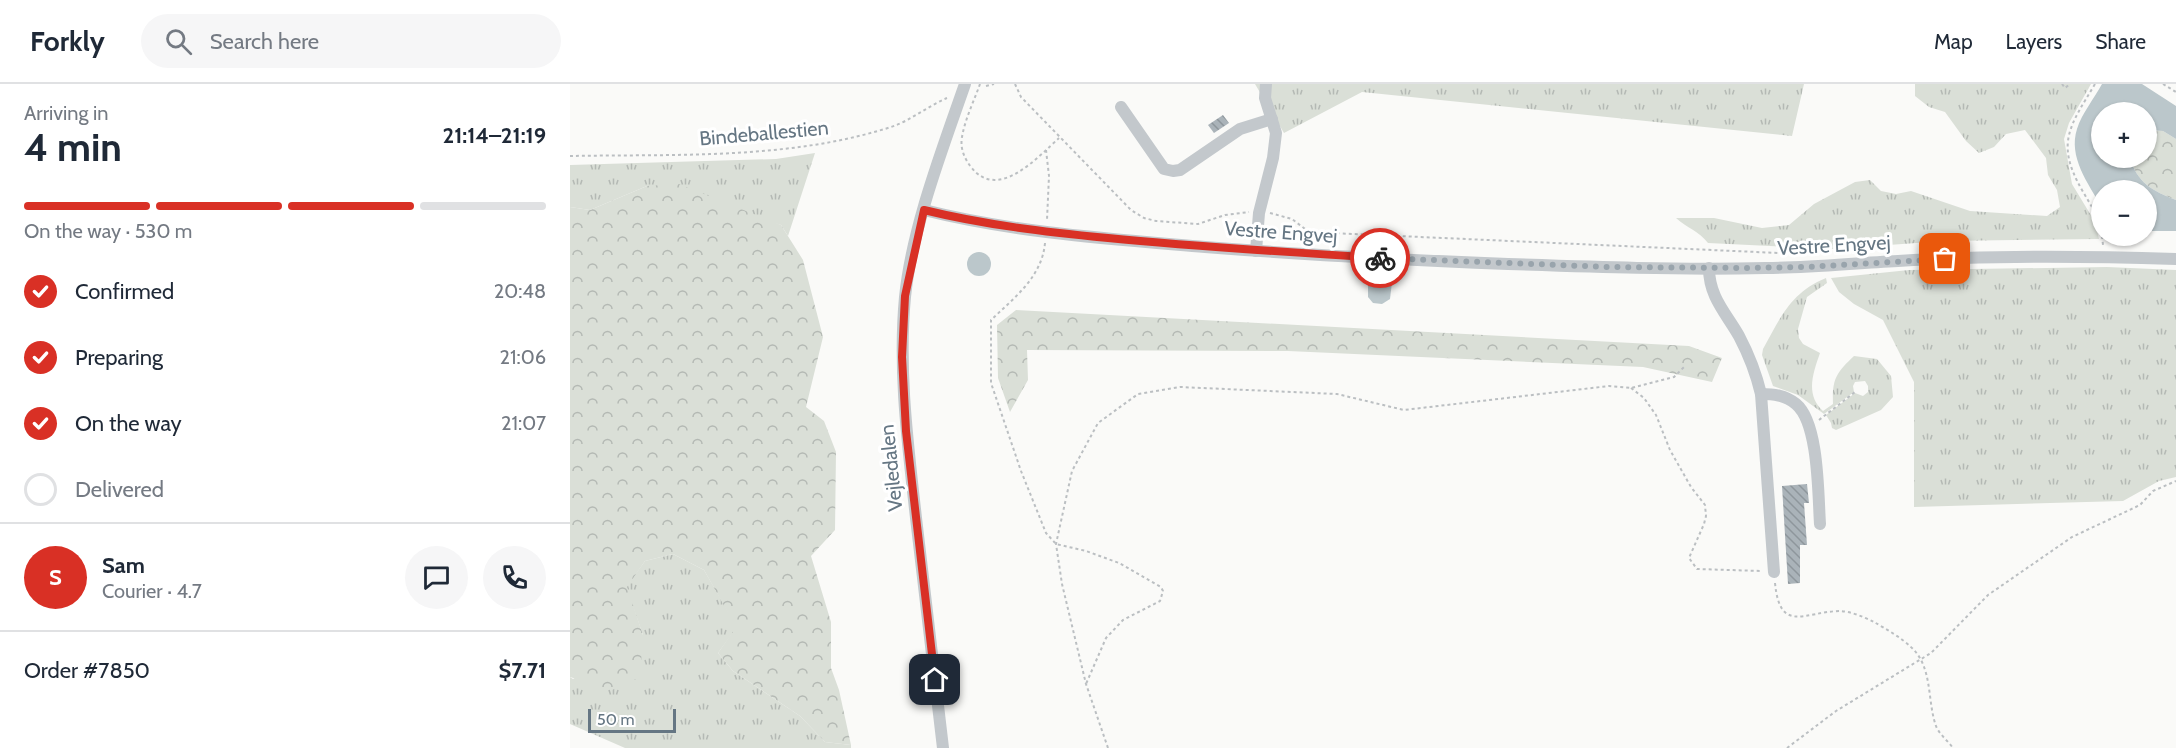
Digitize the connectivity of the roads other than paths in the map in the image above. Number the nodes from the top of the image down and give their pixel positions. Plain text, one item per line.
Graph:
1 (965, 84) edge
2 (1266, 84) edge
3 (1121, 107) dead end
4 (1272, 119) junction
5 (924, 210) junction
6 (1256, 251) junction
7 (2176, 260) edge
8 (1709, 268) junction
9 (1761, 394) junction
10 (1820, 524) dead end
11 (1774, 572) road end
12 (943, 748) edge

1 - 5 street, Vejledalen
2 - 4 street
3 - 4 street
4 - 6 street
5 - 6 street, Vestre Engvej
5 - 12 street, Vejledalen
6 - 8 street, Vestre Engvej
7 - 8 street, Vestre Engvej
8 - 9 street
9 - 10 street
9 - 11 street

